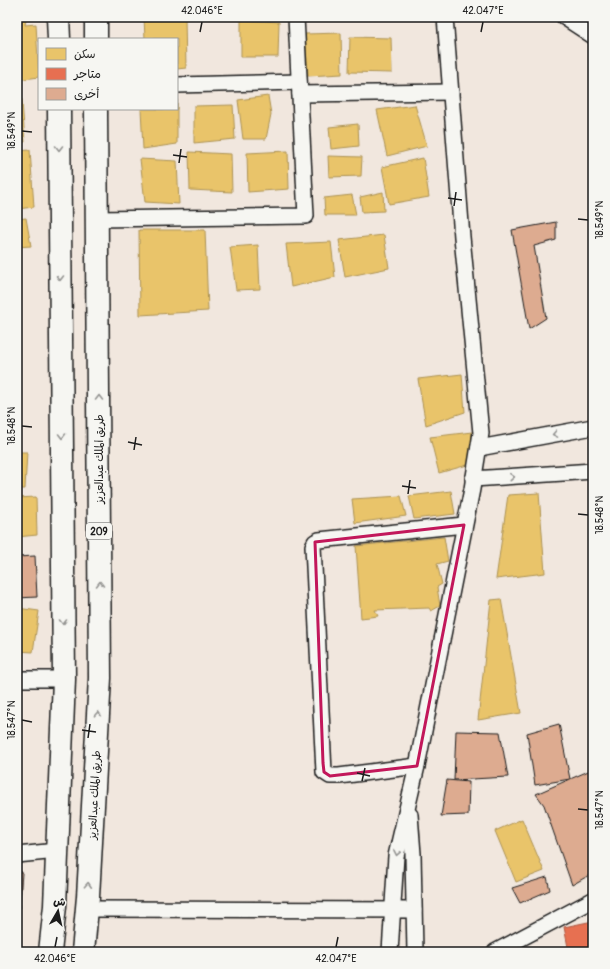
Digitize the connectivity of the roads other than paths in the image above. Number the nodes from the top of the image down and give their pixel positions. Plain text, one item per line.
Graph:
1 (58, 17) edge
2 (96, 17) edge
3 (296, 17) edge
4 (445, 17) edge
5 (564, 17) edge
6 (593, 36) edge
7 (58, 38) edge
8 (96, 38) edge
9 (178, 85) edge
10 (300, 88) junction
11 (450, 92) junction
12 (59, 110) edge
13 (96, 110) edge
14 (97, 219) junction
15 (593, 427) edge
16 (479, 448) junction
17 (593, 471) edge
18 (473, 479) junction
19 (464, 525) junction
20 (17, 679) edge
21 (64, 679) junction
22 (417, 766) junction
23 (409, 802) junction
24 (57, 851) junction
25 (17, 855) edge
26 (593, 900) edge
27 (87, 909) junction
28 (393, 910) junction
29 (414, 910) junction
30 (50, 952) edge
31 (83, 952) edge
32 (390, 952) edge
33 (415, 952) edge
34 (495, 952) edge

1 - 7 main road
2 - 8 main road
3 - 10 street
4 - 11 street
5 - 6 street
9 - 10 street
10 - 11 street
10 - 14 street
11 - 16 street
12 -> 21 main road
13 - 14 main road, طريق الملك عبدالعزيز / 209
27 -> 14 main road, طريق الملك عبدالعزيز / 209
15 -> 16 street
16 - 18 street
18 -> 17 street
18 - 19 street
19 - 22 street
19 - 22 street
20 - 21 street
21 - 24 main road
22 - 23 street
23 -> 28 street
23 - 29 street
24 - 25 street
24 - 30 main road
26 - 34 street
27 - 28 street
27 - 31 main road, طريق الملك عبدالعزيز / 209
28 - 29 street
28 - 32 street
29 - 33 street

